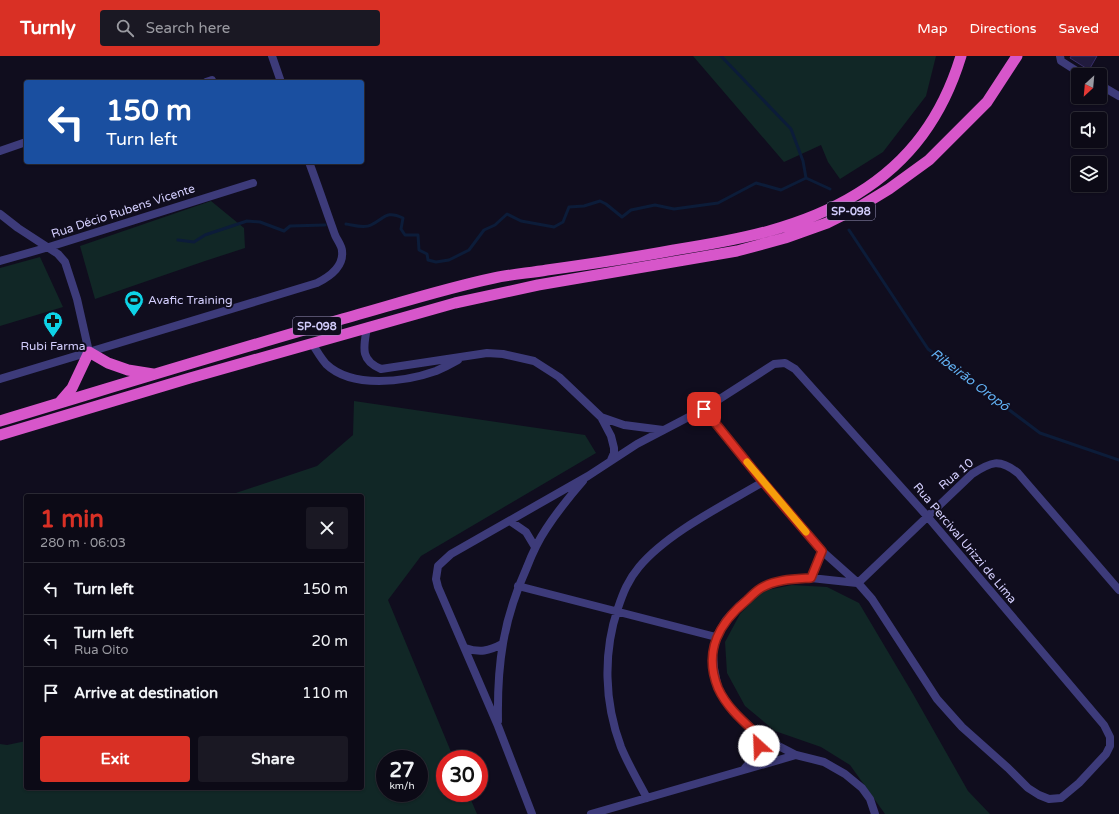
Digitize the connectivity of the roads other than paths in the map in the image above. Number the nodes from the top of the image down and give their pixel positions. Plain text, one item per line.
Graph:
1 (272, 56) edge
2 (961, 56) edge
3 (1017, 56) edge
4 (1062, 60) edge
5 (1073, 68) edge
6 (280, 80) edge
7 (1107, 89) edge
8 (1119, 96) edge
9 (24, 143) edge
10 (0, 151) edge
11 (310, 164) edge
12 (253, 183) dead end
13 (0, 214) edge
14 (49, 247) junction
15 (0, 260) edge
16 (367, 328) junction
17 (312, 343) junction
18 (89, 352) junction
19 (466, 356) junction
20 (155, 374) junction
21 (0, 379) edge
22 (59, 403) junction
23 (704, 409) junction
24 (602, 417) junction
25 (0, 421) edge
26 (665, 430) junction
27 (0, 434) edge
28 (611, 460) junction
29 (588, 476) junction
30 (763, 482) junction
31 (927, 516) junction
32 (510, 521) junction
33 (535, 547) junction
34 (822, 551) junction
35 (811, 578) junction
36 (858, 583) junction
37 (518, 586) junction
38 (1119, 590) edge
39 (617, 612) junction
40 (716, 637) junction
41 (502, 644) junction
42 (465, 648) junction
43 (498, 726) junction
44 (759, 736) junction
45 (796, 754) junction
46 (745, 768) junction
47 (647, 798) junction
48 (532, 814) edge
49 (591, 814) edge
50 (875, 814) edge

1 - 6 street
2 - 20 highway, SP-098
3 - 16 highway, SP-098
4 - 5 street
7 - 8 street
9 - 10 street
11 - 18 street
12 - 14 street, Rua Décio Rubens Vicente
13 - 14 street
14 - 15 street, Rua Décio Rubens Vicente
14 - 18 street
16 - 17 highway, SP-098
16 - 19 street
17 - 19 street
17 - 27 highway, SP-098
18 - 20 highway
18 - 21 street
18 - 22 highway
19 - 24 street
20 - 22 highway, SP-098
22 - 25 highway, SP-098
23 - 26 street
23 - 30 street
23 - 31 street, Rua Percival Urizzi de Lima
24 - 26 street
24 - 28 street
26 - 28 street
28 - 29 street
29 - 32 street
29 - 33 street
30 - 34 street
30 - 39 street
31 - 36 street, Rua 10
31 - 36 street, Rua Percival Urizzi de Lima
31 - 38 street, Rua 10
32 - 33 street
32 - 42 street
33 - 37 street
34 - 35 street
34 - 36 street
35 - 36 street
35 - 40 street
37 - 39 street
37 - 41 street
39 - 40 street
39 - 47 street
40 - 44 street
41 - 42 street
41 - 43 street
42 - 43 street
43 - 48 street
44 - 45 street
44 - 46 street
45 - 46 street
45 - 50 street
46 - 47 street
47 - 49 street

